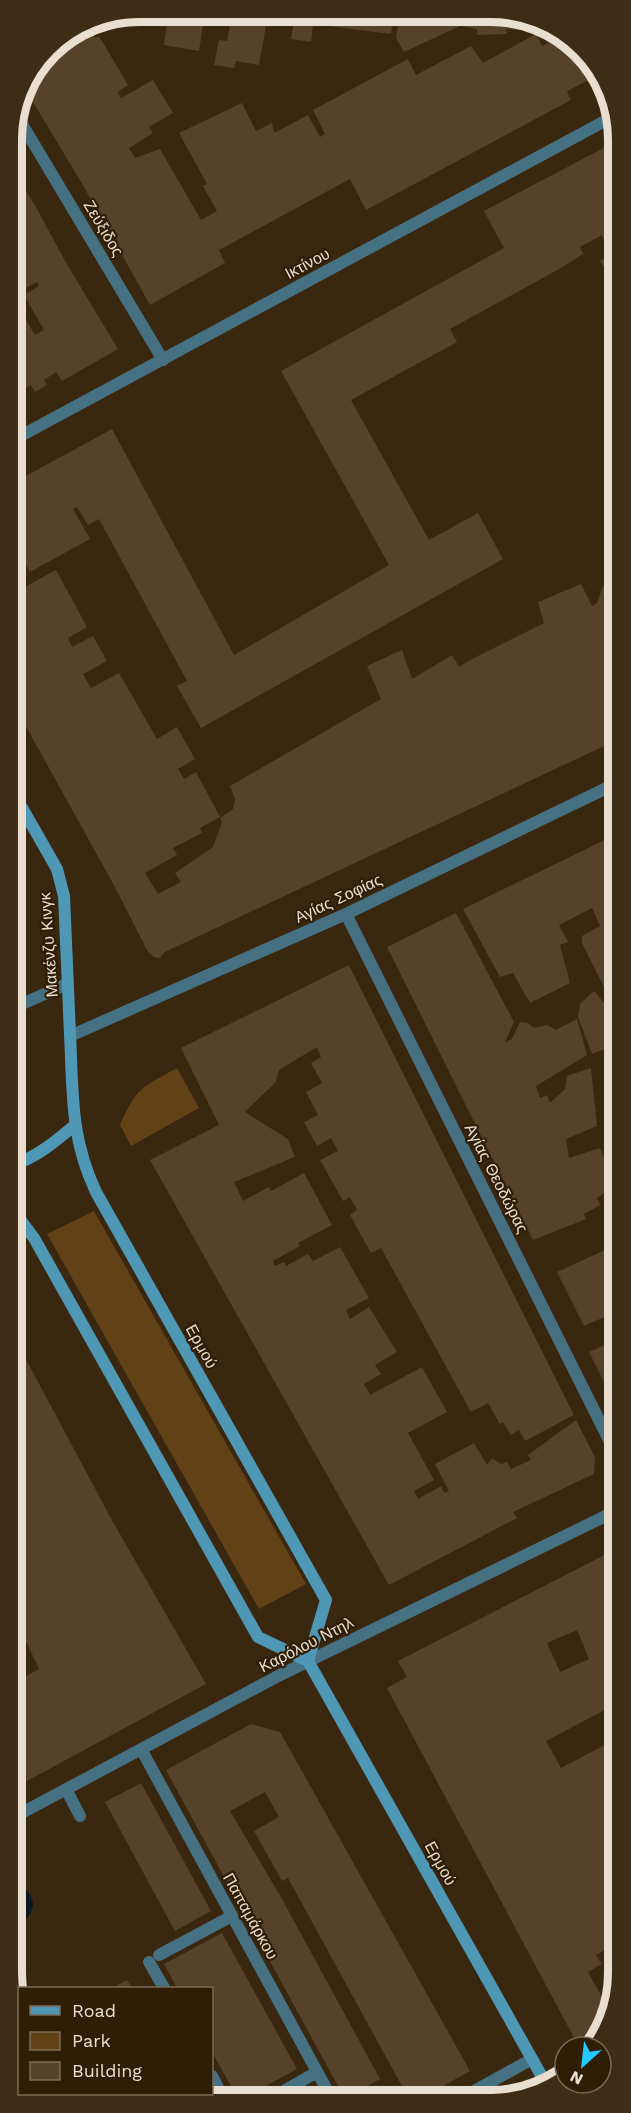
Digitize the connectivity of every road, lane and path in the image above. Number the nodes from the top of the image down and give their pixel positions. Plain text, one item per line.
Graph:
1 (606, 120) edge
2 (24, 127) edge
3 (163, 360) junction
4 (23, 435) edge
5 (608, 787) edge
6 (23, 809) edge
7 (346, 914) junction
8 (67, 984) junction
9 (23, 1004) edge
10 (70, 1036) junction
11 (75, 1125) junction
12 (22, 1162) edge
13 (22, 1222) edge
14 (608, 1438) edge
15 (608, 1515) edge
16 (308, 1661) junction
17 (141, 1749) junction
18 (66, 1789) junction
19 (22, 1813) edge
20 (80, 1816) dead end
21 (232, 1916) junction
22 (163, 1987) edge
23 (532, 2059) junction
24 (317, 2072) junction
25 (543, 2078) edge
26 (284, 2090) edge
27 (327, 2090) edge
28 (476, 2090) edge

1 - 3 street, Ικτίνου
2 - 3 street, Ζεύξιδος
3 - 4 street, Ικτίνου
5 - 7 street, Αγίας Σοφίας
6 - 8 main road, Μακένζυ Κινγκ
7 - 10 street, Αγίας Σοφίας
7 - 14 street, Αγίας Θεοδώρας
8 - 9 street
8 - 10 main road, Μακένζυ Κινγκ
10 - 11 main road, Ερμού
11 - 12 main road
11 - 16 main road, Ερμού
13 - 16 main road
15 - 16 street, Καρόλου Ντηλ
16 - 17 street, Καρόλου Ντηλ
16 - 23 main road, Ερμού
17 - 18 street, Καρόλου Ντηλ
17 - 21 street, Παπαμάρκου
18 - 19 street, Καρόλου Ντηλ
18 - 20 street
21 - 22 street
21 - 24 street, Παπαμάρκου
23 - 25 main road, Ερμού
23 - 28 street
24 - 26 street
24 - 27 street, Παπαμάρκου

